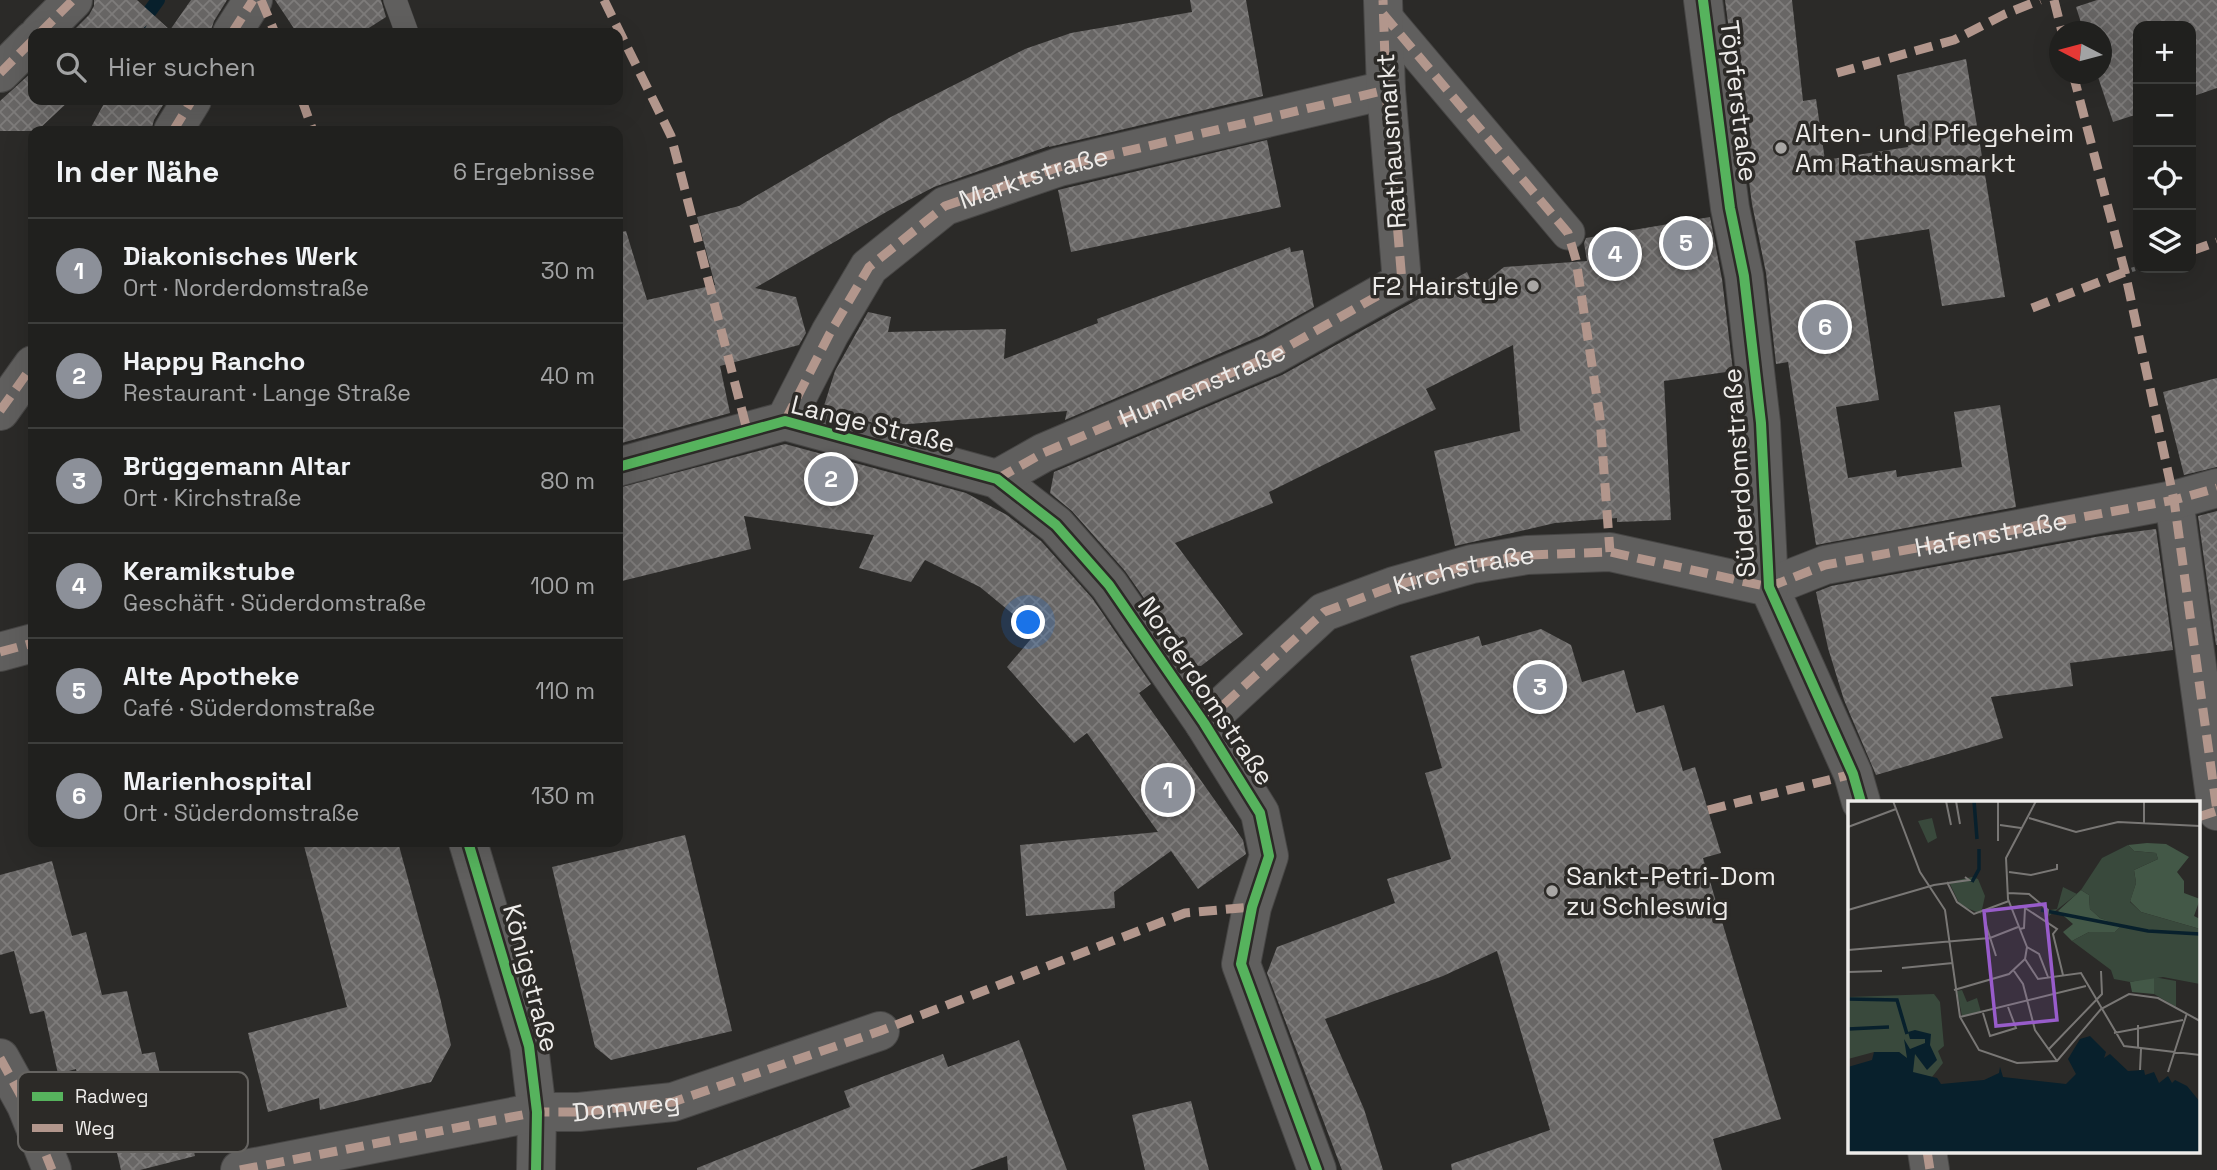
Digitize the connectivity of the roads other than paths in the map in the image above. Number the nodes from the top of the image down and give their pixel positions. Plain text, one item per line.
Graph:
1 (73, 0) edge
2 (253, 0) edge
3 (395, 0) edge
4 (1703, 0) edge
5 (1383, 7) edge
6 (45, 28) edge
7 (235, 28) edge
8 (405, 28) edge
9 (28, 45) edge
10 (0, 73) edge
11 (1386, 90) junction
12 (189, 105) edge
13 (176, 126) edge
14 (1730, 208) joint
15 (1568, 233) dead end
16 (1402, 282) joint
17 (28, 375) edge
18 (0, 411) edge
19 (785, 421) junction
20 (623, 466) edge
21 (997, 479) junction
22 (2217, 488) edge
23 (2174, 500) junction
24 (1769, 587) junction
25 (28, 644) edge
26 (0, 645) edge
27 (0, 652) edge
28 (1204, 723) junction
29 (1860, 801) edge
30 (2217, 811) edge
31 (2200, 816) edge
32 (469, 847) edge
33 (880, 1031) dead end
34 (0, 1058) edge
35 (18, 1091) edge
36 (537, 1112) junction
37 (45, 1152) edge
38 (1927, 1152) edge
39 (52, 1170) edge
40 (240, 1170) edge
41 (536, 1170) edge
42 (1317, 1170) edge
43 (1930, 1170) edge

1 - 6 street
2 - 7 street
3 - 8 lane
4 - 14 street, Töpferstraße
5 - 11 street, Rathausmarkt
5 - 15 street
9 - 10 street
11 - 16 street, Rathausmarkt
11 - 19 street, Marktstraße
12 - 13 street
14 - 24 street, Süderdomstraße
16 - 21 street, Hunnenstraße
17 - 18 street
19 - 20 street, Lange Straße
19 - 21 street, Lange Straße
21 - 28 street, Norderdomstraße
22 - 23 street, Hafenstraße
23 - 24 street, Hafenstraße
23 - 30 street
24 - 28 street, Kirchstraße
24 - 29 street, Süderdomstraße
25 - 27 street
26 - 27 street
28 - 42 street, Norderdomstraße
30 - 31 street
32 - 36 street, Königstraße
33 - 36 street, Domweg
34 - 35 street
36 - 40 street, Domweg
36 - 41 street, Königstraße
37 - 39 street
38 - 43 street

